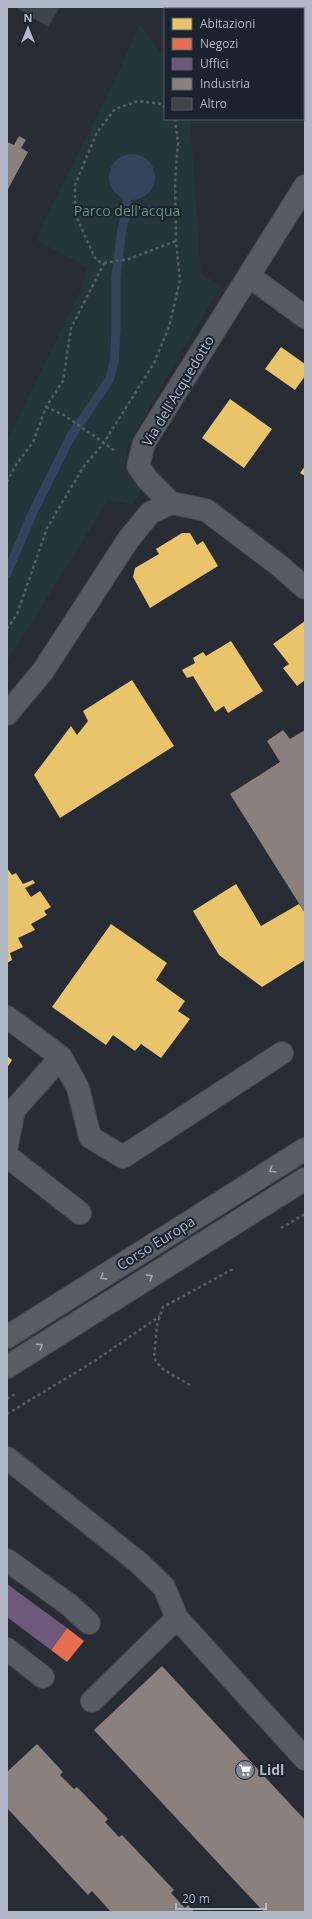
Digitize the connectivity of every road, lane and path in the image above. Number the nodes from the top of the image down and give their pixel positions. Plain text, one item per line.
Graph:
1 (164, 107) edge
2 (175, 120) edge
3 (305, 186) edge
4 (176, 241) junction
5 (104, 263) junction
6 (249, 276) junction
7 (305, 317) edge
8 (46, 407) junction
9 (103, 444) junction
10 (138, 466) junction
11 (7, 482) edge
12 (170, 503) junction
13 (305, 588) edge
14 (7, 629) edge
15 (7, 714) edge
16 (7, 1017) edge
17 (282, 1053) dead end
18 (61, 1057) junction
19 (7, 1145) edge
20 (305, 1149) edge
21 (7, 1156) edge
22 (305, 1179) edge
23 (80, 1213) dead end
24 (235, 1268) dead end
25 (160, 1316) junction
26 (7, 1337) edge
27 (7, 1367) edge
28 (190, 1385) dead end
29 (7, 1414) edge
30 (7, 1458) edge
31 (7, 1560) edge
32 (177, 1618) junction
33 (89, 1623) dead end
34 (7, 1649) edge
35 (44, 1678) dead end
36 (92, 1701) dead end
37 (305, 1759) edge

1 - 5 path
2 - 4 path
3 - 6 street, Via dell'Acquedotto
4 - 5 path
4 - 9 path
5 - 8 path
6 - 7 street
6 - 10 street, Via dell'Acquedotto
8 - 9 path
8 - 11 path
9 - 10 path
9 - 14 path
10 - 12 street
12 - 13 street
12 - 15 street
16 - 18 street
17 - 18 street
18 - 19 street
20 -> 26 main road, Corso Europa
21 - 23 street
27 -> 22 main road, Corso Europa
24 - 25 path
25 - 28 path
25 - 29 path
30 - 32 street
31 - 33 street
32 - 36 street
32 - 37 street
34 - 35 street

